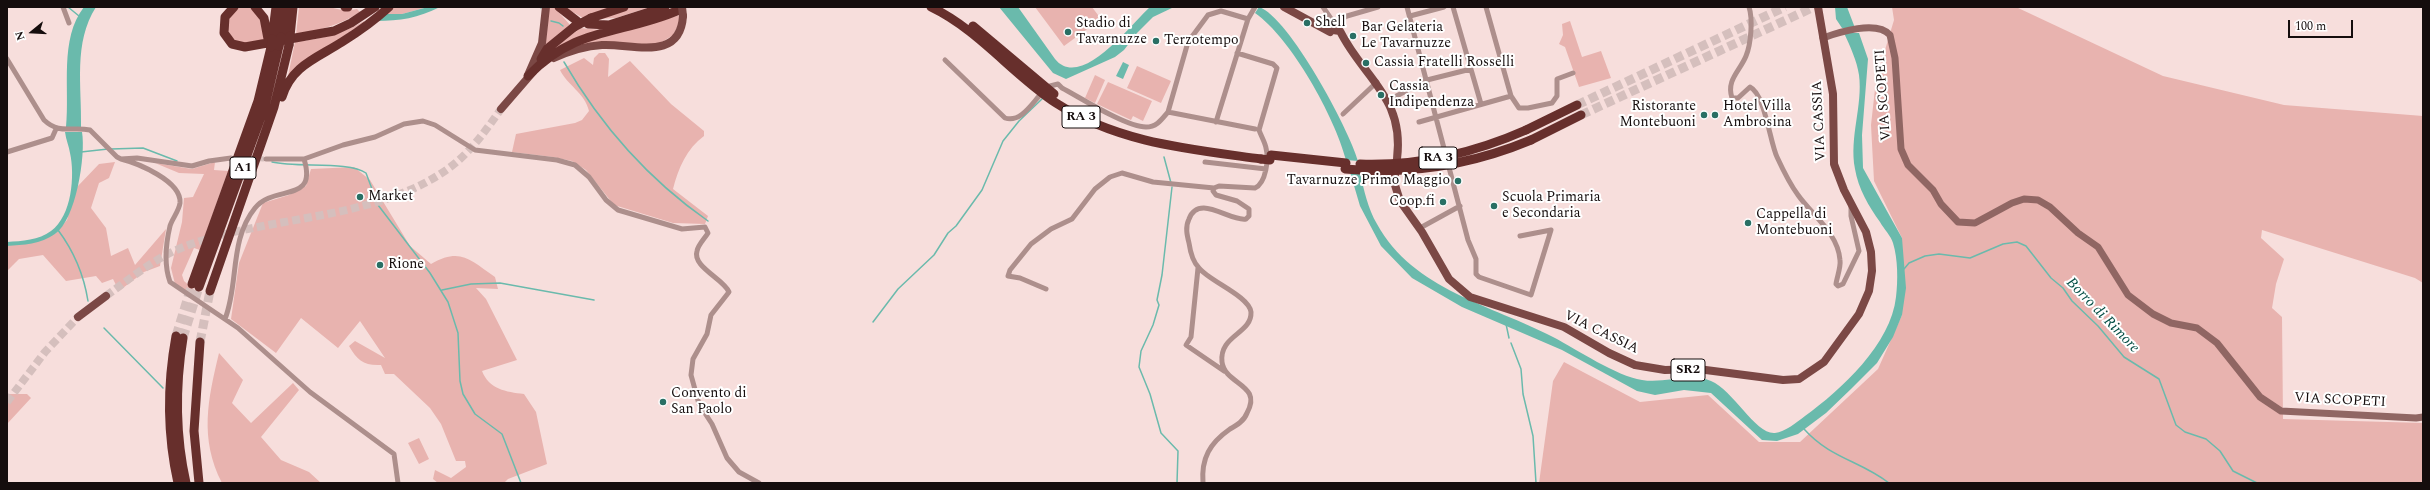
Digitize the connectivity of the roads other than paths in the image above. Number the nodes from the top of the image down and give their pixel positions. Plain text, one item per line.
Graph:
1 (63, 7) edge
2 (234, 7) edge
3 (255, 7) edge
4 (276, 7) edge
5 (284, 7) edge
6 (294, 7) edge
7 (375, 7) edge
8 (546, 7) edge
9 (559, 7) edge
10 (624, 7) edge
11 (665, 7) edge
12 (931, 7) edge
13 (941, 7) edge
14 (1255, 7) edge
15 (1284, 7) edge
16 (1323, 7) edge
17 (1378, 7) edge
18 (1407, 7) edge
19 (1444, 7) edge
20 (1453, 7) edge
21 (1486, 7) edge
22 (1749, 7) edge
23 (1818, 7) edge
24 (387, 8) edge
25 (683, 10) edge
26 (1249, 16) junction
27 (1410, 16) junction
28 (590, 21) junction
29 (68, 23) dead end
30 (575, 24) junction
31 (1336, 30) junction
32 (1823, 38) junction
33 (277, 42) junction
34 (1237, 53) junction
35 (7, 59) edge
36 (945, 60) dead end
37 (1471, 69) junction
38 (1573, 73) dead end
39 (528, 76) junction
40 (1427, 80) junction
41 (1377, 82) junction
42 (1050, 86) dead end
43 (1040, 95) dead end
44 (1511, 96) junction
45 (1387, 101) junction
46 (1481, 104) junction
47 (1577, 105) tunnel mouth
48 (501, 109) tunnel mouth
49 (1168, 112) junction
50 (1343, 114) dead end
51 (1582, 115) tunnel mouth
52 (1438, 117) junction
53 (1216, 122) junction
54 (1419, 122) dead end
55 (1258, 128) junction
56 (56, 129) junction
57 (7, 152) edge
58 (1266, 157) junction
59 (231, 158) dead end
60 (121, 159) junction
61 (266, 159) tunnel mouth
62 (304, 159) junction
63 (1397, 159) dead end
64 (1205, 162) dead end
65 (1345, 166) junction
66 (1266, 169) junction
67 (1396, 174) dead end
68 (1214, 188) junction
69 (240, 202) junction
70 (1852, 203) junction
71 (1460, 206) junction
72 (1420, 228) junction
73 (1520, 236) dead end
74 (1198, 268) junction
75 (1046, 289) dead end
76 (210, 291) tunnel mouth
77 (106, 296) tunnel mouth
78 (78, 317) tunnel mouth
79 (225, 320) junction
80 (200, 342) tunnel mouth
81 (1225, 372) junction
82 (2423, 416) edge
83 (750, 481) edge
84 (178, 483) edge
85 (186, 483) edge
86 (199, 483) edge
87 (398, 483) edge
88 (759, 483) edge
89 (1203, 483) edge

1 - 29 street
2 - 7 highway
3 - 33 highway
4 - 33 highway, A1
5 - 33 highway, A1
6 - 33 highway, A1
8 - 39 main road
9 - 30 highway
10 - 28 highway
11 - 28 highway
12 - 58 highway, RA 3
13 - 58 highway, RA 3
14 - 26 street
15 - 31 main road
16 - 31 street
17 - 31 street
18 - 27 street
19 - 27 street
20 - 37 street
21 - 44 street
22 - 70 street
23 - 32 main road, VIA CASSIA / SR2
24 - 69 highway
25 - 39 highway
25 - 39 main road
26 - 34 street
26 - 49 street
27 - 40 street
28 - 30 highway, bridge
30 - 39 highway
31 - 41 main road
32 - 70 main road, VIA CASSIA / SR2
32 - 82 street, VIA SCOPETI
33 - 33 highway, A1
33 - 69 highway, A1
34 - 53 street
34 - 55 street
35 - 56 street
36 - 43 street
37 - 40 street
37 - 46 street
38 - 44 street
39 - 48 main road
40 - 45 street
40 - 52 street
41 - 45 main road
41 - 50 street
42 - 49 street
44 - 46 street
45 - 63 main road
46 - 52 street
47 - 65 highway, RA 3, bridge
49 - 53 street
51 - 65 highway, RA 3, bridge
52 - 54 street
52 - 71 street
53 - 55 street
55 - 66 street
56 - 57 street
56 - 60 street
58 - 65 highway, RA 3
59 - 60 street
60 - 79 street
61 - 62 street
62 - 79 street
62 - 83 street
64 - 66 street
66 - 68 street
67 - 72 main road, VIA CASSIA / SR2
68 - 74 street
68 - 75 street
69 - 76 highway, A1
70 - 72 main road, VIA CASSIA / SR2
71 - 72 street
71 - 73 street
74 - 81 street
74 - 81 street
77 - 78 main road
79 - 87 street
80 - 86 highway
81 - 89 street
83 - 88 street
84 - 85 highway

